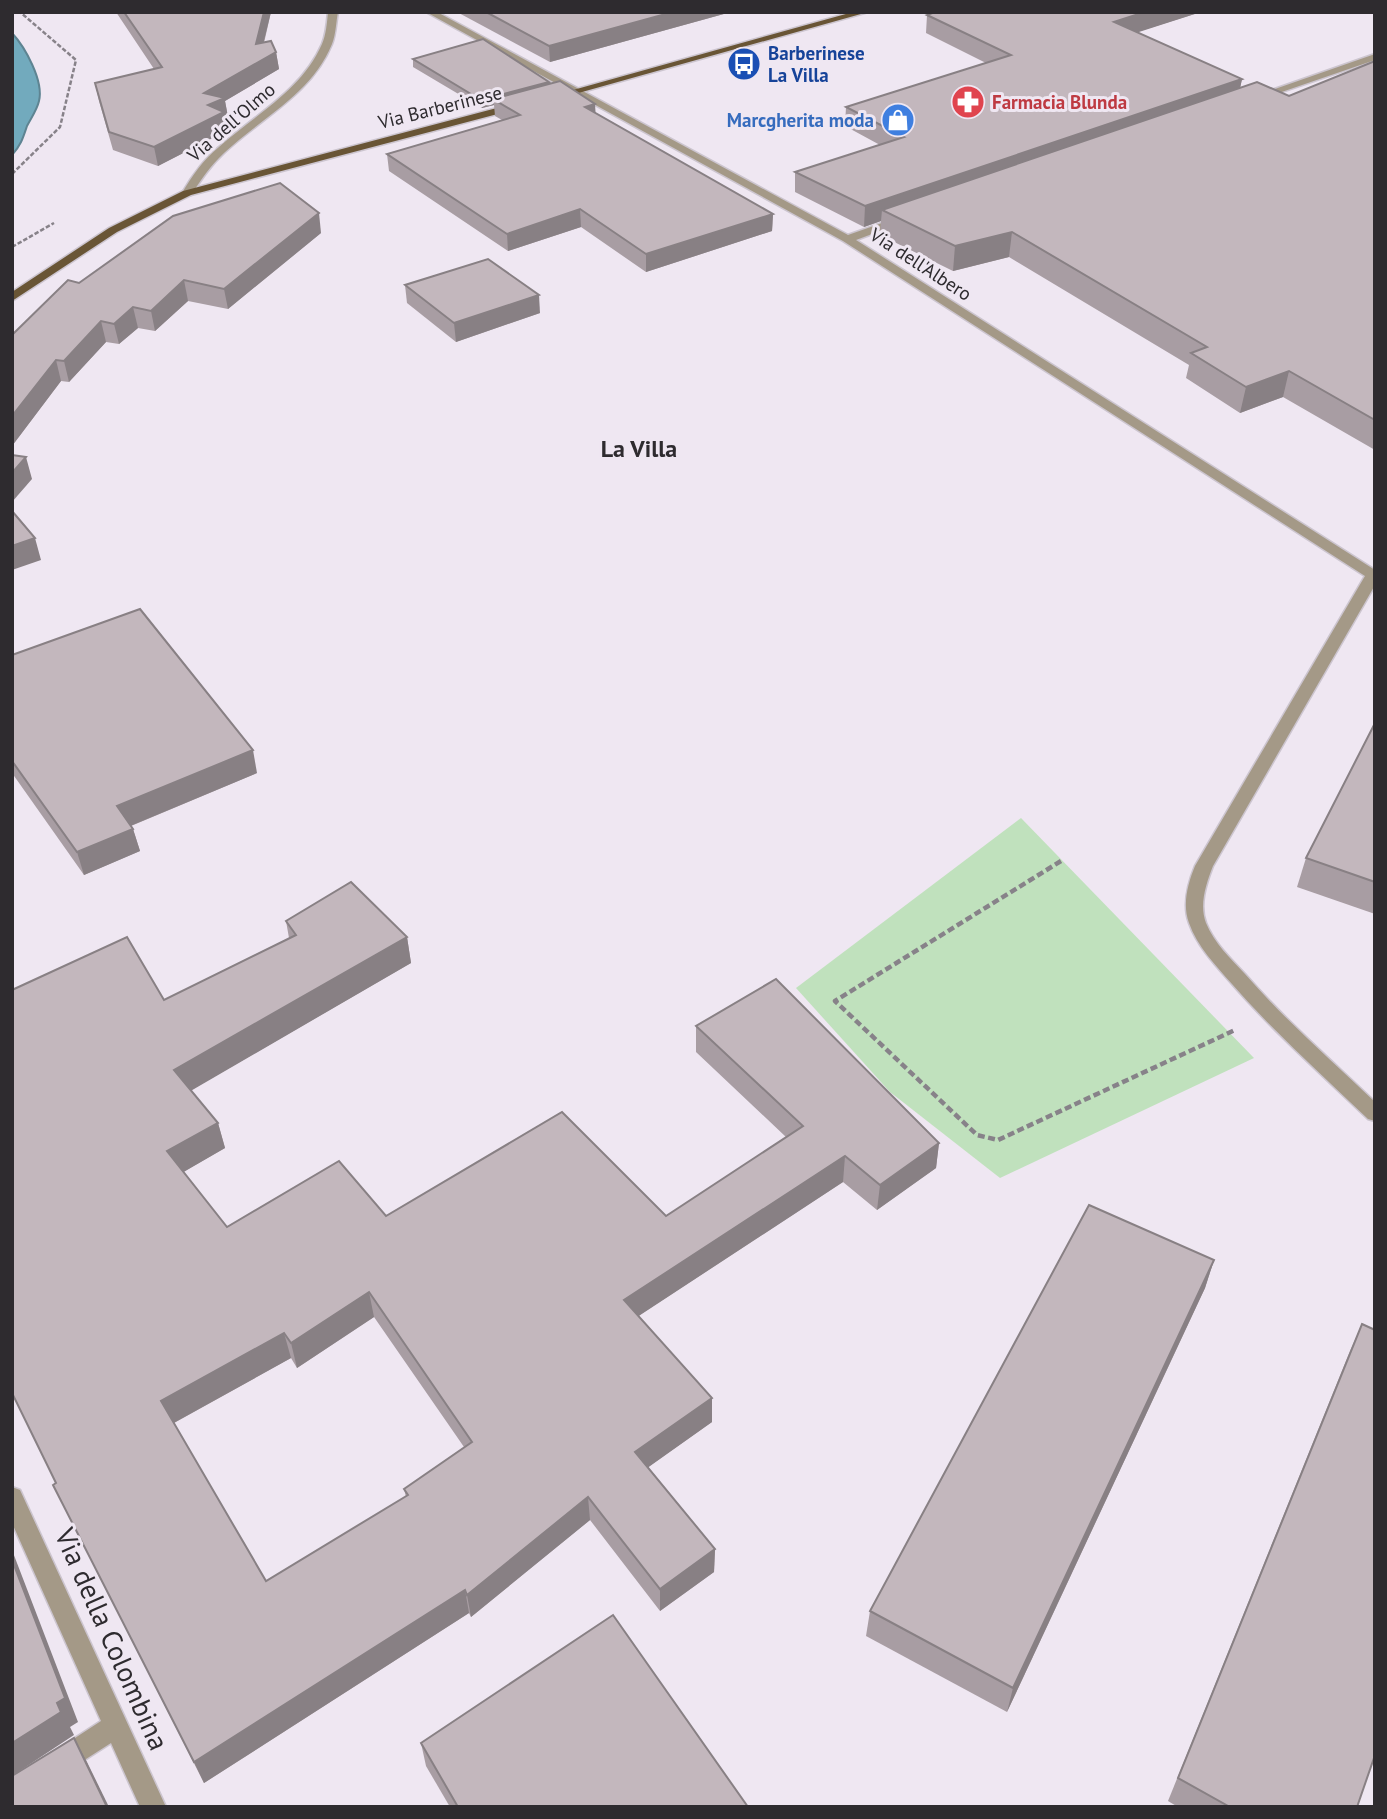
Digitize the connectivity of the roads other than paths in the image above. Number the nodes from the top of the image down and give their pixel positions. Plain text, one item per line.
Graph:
1 (333, 12) edge
2 (430, 12) edge
3 (864, 12) edge
4 (1375, 57) edge
5 (578, 90) junction
6 (538, 100) edge
7 (1243, 102) edge
8 (525, 104) edge
9 (187, 193) junction
10 (913, 216) edge
11 (847, 239) junction
12 (12, 297) edge
13 (1374, 575) edge
14 (1375, 1114) edge
15 (12, 1497) edge
16 (117, 1725) junction
17 (36, 1779) edge
18 (153, 1807) edge

1 - 9 street, Via dell'Olmo
2 - 5 street, Via dell'Albero
3 - 5 main road, Via Barberinese
4 - 7 street
5 - 6 main road, Via Barberinese
5 - 11 street, Via dell'Albero
8 - 9 main road, Via Barberinese
9 - 12 main road, Via dell'Olmo
10 - 11 street
11 - 13 street, Via dell'Albero
13 - 14 street
15 - 16 street, Via della Colombina
16 - 17 street
16 - 18 street, Via della Colombina

